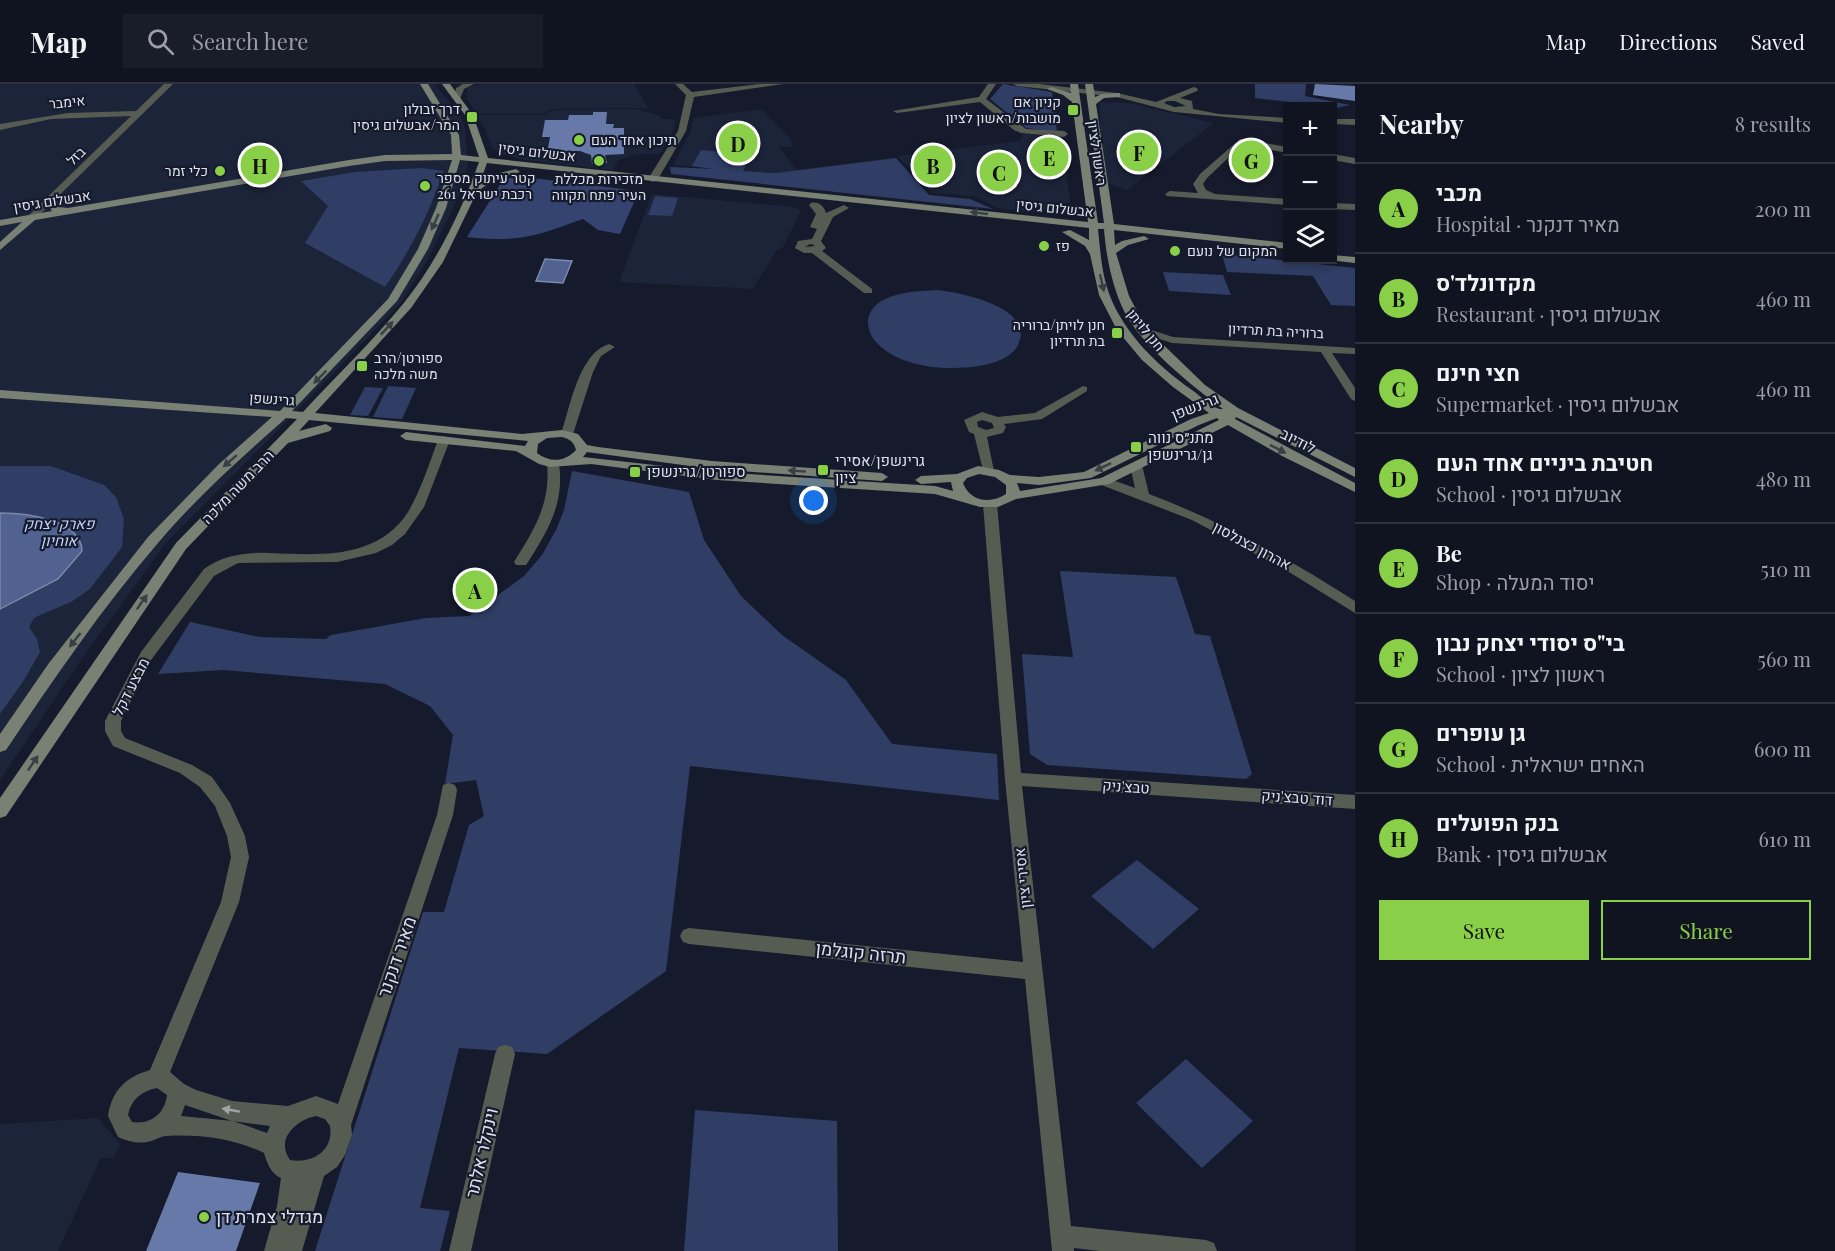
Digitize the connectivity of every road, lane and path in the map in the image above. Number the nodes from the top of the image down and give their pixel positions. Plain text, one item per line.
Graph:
1 (169, 84) edge
2 (424, 84) edge
3 (446, 84) edge
4 (471, 84) edge
5 (679, 84) edge
6 (779, 84) edge
7 (998, 84) edge
8 (1017, 84) edge
9 (1038, 84) edge
10 (1048, 86) edge
11 (1196, 86) edge
12 (990, 87) edge
13 (1091, 87) edge
14 (1074, 88) edge
15 (1117, 93) junction
16 (690, 95) junction
17 (457, 97) junction
18 (982, 99) junction
19 (1172, 99) junction
20 (1076, 101) junction
21 (1161, 102) junction
22 (1092, 103) junction
23 (1187, 106) junction
24 (897, 111) dead end
25 (138, 114) junction
26 (1355, 120) edge
27 (1337, 121) edge
28 (1283, 122) edge
29 (0, 127) edge
30 (1064, 134) dead end
31 (455, 135) junction
32 (480, 143) junction
33 (1283, 149) edge
34 (424, 157) junction
35 (1337, 158) edge
36 (1355, 161) edge
37 (456, 162) junction
38 (483, 164) junction
39 (530, 165) junction
40 (516, 172) junction
41 (653, 179) junction
42 (473, 191) junction
43 (1170, 194) dead end
44 (1213, 197) junction
45 (52, 198) junction
46 (1283, 202) edge
47 (814, 205) junction
48 (1337, 206) edge
49 (1355, 207) edge
50 (844, 208) junction
51 (73, 212) junction
52 (1092, 212) junction
53 (1108, 216) junction
54 (28, 221) junction
55 (1057, 222) junction
56 (0, 223) edge
57 (0, 229) edge
58 (1094, 230) junction
59 (1067, 231) junction
60 (1136, 231) junction
61 (1109, 232) junction
62 (1144, 239) junction
63 (3, 244) edge
64 (813, 245) junction
65 (1283, 246) edge
66 (1337, 251) edge
67 (1111, 252) junction
68 (1095, 253) junction
69 (1283, 253) edge
70 (1355, 253) edge
71 (1337, 258) edge
72 (1355, 260) edge
73 (868, 291) dead end
74 (1142, 330) junction
75 (1195, 342) junction
76 (609, 347) dead end
77 (1324, 349) junction
78 (1355, 351) edge
79 (1185, 373) junction
80 (1181, 386) junction
81 (1083, 389) dead end
82 (0, 394) edge
83 (1355, 398) edge
84 (0, 401) edge
85 (296, 401) junction
86 (319, 402) junction
87 (1226, 415) junction
88 (256, 417) junction
89 (278, 419) junction
90 (302, 420) junction
91 (329, 423) junction
92 (1200, 427) junction
93 (567, 434) junction
94 (258, 436) junction
95 (541, 436) junction
96 (1255, 437) junction
97 (444, 440) junction
98 (283, 441) junction
99 (582, 447) junction
100 (531, 454) junction
101 (568, 462) junction
102 (553, 464) junction
103 (1136, 465) junction
104 (988, 471) junction
105 (1355, 473) edge
106 (960, 478) junction
107 (1008, 479) junction
108 (1104, 481) junction
109 (1355, 488) edge
110 (1012, 496) junction
111 (1143, 496) junction
112 (968, 499) junction
113 (990, 504) junction
114 (521, 562) dead end
115 (1355, 608) edge
116 (0, 746) edge
117 (1013, 779) junction
118 (449, 790) dead end
119 (1239, 794) joint
120 (1355, 802) edge
121 (0, 811) edge
122 (689, 936) dead end
123 (1033, 970) junction
124 (505, 1054) dead end
125 (157, 1078) junction
126 (177, 1091) junction
127 (289, 1116) junction
128 (341, 1124) junction
129 (161, 1126) junction
130 (273, 1146) junction
131 (315, 1170) junction
132 (292, 1172) junction
133 (1062, 1243) edge
134 (275, 1251) edge
135 (291, 1251) edge
136 (460, 1251) edge
137 (1206, 1251) edge

1 - 25 street, בזל
2 - 31 street
3 - 17 street
4 - 17 street
5 - 16 street
6 - 16 street
7 - 12 street
8 - 10 street
9 - 10 street
10 - 14 street
10 - 20 street
11 - 19 street
11 - 23 street
12 - 18 street
13 - 14 street
13 - 15 street
13 - 22 street, ראשון לציון
14 - 20 street, ראשון לציון
15 - 21 street
15 - 22 street
16 - 41 street
17 - 32 street
18 - 24 street
18 - 30 street
19 - 21 street
19 - 23 street
20 - 52 street, ראשון לציון
21 - 23 street
22 - 53 street, ראשון לציון
23 - 28 street
25 - 29 street, אימבר
25 - 45 street, בזל
26 - 27 street
31 - 34 street
31 - 37 street
32 - 38 street
32 - 39 street
33 - 44 street
34 - 37 street, אבשלום גיסין
34 - 51 street, אבשלום גיסין
35 - 36 street
37 - 38 street, אבשלום גיסין
37 - 54 street, אבשלום גיסין
37 -> 85 street, הרב משה מלכה
38 - 39 street, אבשלום גיסין
38 - 40 street, אבשלום גיסין
38 - 42 street, הרב משה מלכה
39 - 41 street, אבשלום גיסין
40 - 42 street
40 - 47 street, אבשלום גיסין
55 -> 41 street, אבשלום גיסין
86 -> 42 street, הרב משה מלכה
43 - 44 street
44 - 46 street
45 - 51 street
45 - 54 street, בזל
47 - 50 street, אבשלום גיסין
47 - 64 street
48 - 49 street
50 - 59 street, אבשלום גיסין
50 - 64 street
51 - 54 street, אבשלום גיסין
52 - 55 street
52 - 58 street, ראשון לציון
53 - 60 street
53 - 61 street, ראשון לציון
54 - 56 street, אבשלום גיסין
54 - 57 street, אבשלום גיסין
54 - 63 street, בזל
55 - 58 street, אבשלום גיסין
57 - 63 street
58 - 59 street, אבשלום גיסין
58 - 61 street, אבשלום גיסין
58 - 68 street, חנן לויתן
59 - 68 street
60 - 61 street, אבשלום גיסין
60 - 65 street, אבשלום גיסין
61 - 62 street, אבשלום גיסין
61 - 67 street, חנן לויתן
62 - 67 street
62 - 69 street, אבשלום גיסין
64 - 73 street
66 - 70 street
67 - 74 street, חנן לויתן
68 -> 80 street, חנן לויתן
71 - 72 street
74 - 75 street, ברוריה בת תרדיון
74 - 79 street, חנן לויתן
75 - 77 street, ברוריה בת תרדיון
75 - 79 street
76 - 93 street
77 - 78 street, ברוריה בת תרדיון
77 - 83 street
79 - 87 street, חנן לויתן
80 - 87 street, חנן לויתן
80 - 92 street
81 - 104 street
82 - 88 street, גרינשפן
84 - 88 street, גרינשפן
85 - 88 street
85 - 89 street, הרב משה מלכה
86 - 90 street, הרב משה מלכה
86 - 91 street
87 - 92 street, גרינשפן
87 - 96 street, לודיוב
87 - 105 street, לודיוב
88 - 89 street, גרינשפן
88 - 94 street
89 - 90 street, גרינשפן
89 - 94 street, הרב משה מלכה
90 - 91 street, גרינשפן
90 - 98 street, הרב משה מלכה
91 - 95 street, גרינשפן
91 - 97 street, גרינשפן
91 - 98 street
92 - 96 street
92 - 103 street, גרינשפן
92 -> 107 street, גרינשפן
93 - 95 street
93 - 99 street
94 -> 116 street, הרב משה מלכה
95 - 100 street
96 -> 109 street, לודיוב
97 - 100 street, גרינשפן
97 - 125 street, מבצע דקל
121 -> 98 street, הרב משה מלכה
99 - 101 street
106 -> 99 street
100 - 102 street
101 - 102 street
101 - 112 street
102 - 114 street
103 - 108 street, גרינשפן
103 - 111 street
104 - 106 street
104 - 107 street, גרינשפן
106 - 112 street
107 - 110 street
108 - 110 street, גרינשפן
108 - 111 street, אהרון כצנלסון
110 - 113 street, גרינשפן
111 - 115 street, אהרון כצנלסון
112 - 113 street
113 - 117 street, אסירי ציון
117 - 119 street, טבצ'ניק
117 - 123 street, אסירי ציון
118 - 128 street, מאיר דנקנר
119 - 120 street, דוד טבצ'ניק
122 - 123 street, תרזה קוגלמן
123 - 133 street, אסירי ציון
124 - 136 street, וינקלר אלתר
125 - 126 street
125 - 129 street
127 -> 126 street
126 - 129 street
127 - 128 street
127 - 130 street
128 - 131 street
129 - 130 street
130 - 132 street
131 - 132 street
131 - 135 street
132 - 134 street
133 - 137 street

